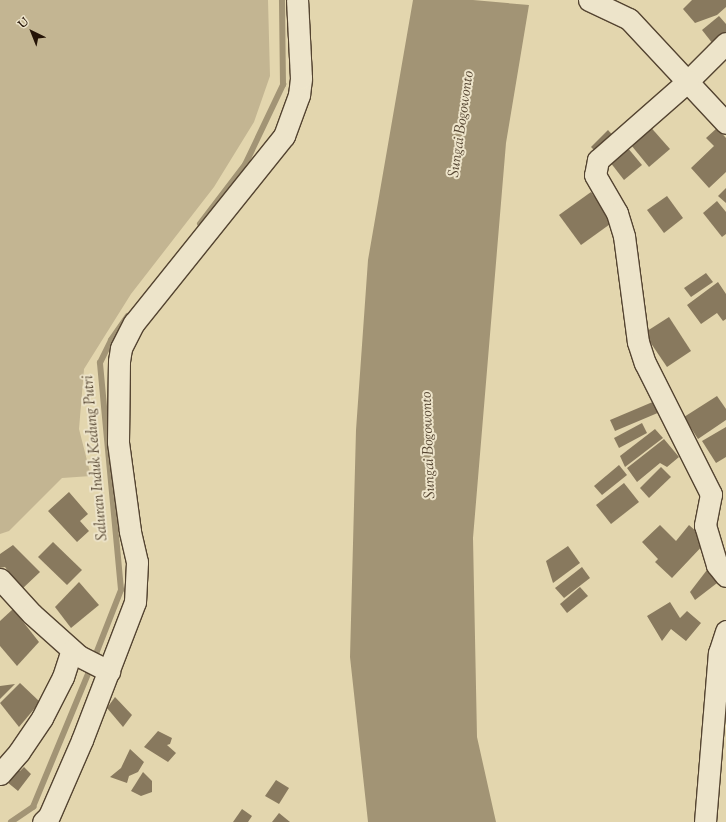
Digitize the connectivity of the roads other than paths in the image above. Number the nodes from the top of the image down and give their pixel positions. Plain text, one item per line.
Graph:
1 (297, 0) edge
2 (589, 0) edge
3 (726, 43) edge
4 (688, 81) junction
5 (726, 123) edge
6 (726, 576) edge
7 (0, 579) edge
8 (726, 631) edge
9 (76, 653) junction
10 (106, 669) junction
11 (0, 774) edge
12 (43, 822) edge
13 (705, 822) edge

1 - 10 street
2 - 4 street
3 - 4 street
4 - 5 street
4 - 6 street
7 - 9 street
8 - 13 street
9 - 10 street
9 - 11 street
10 - 12 street

